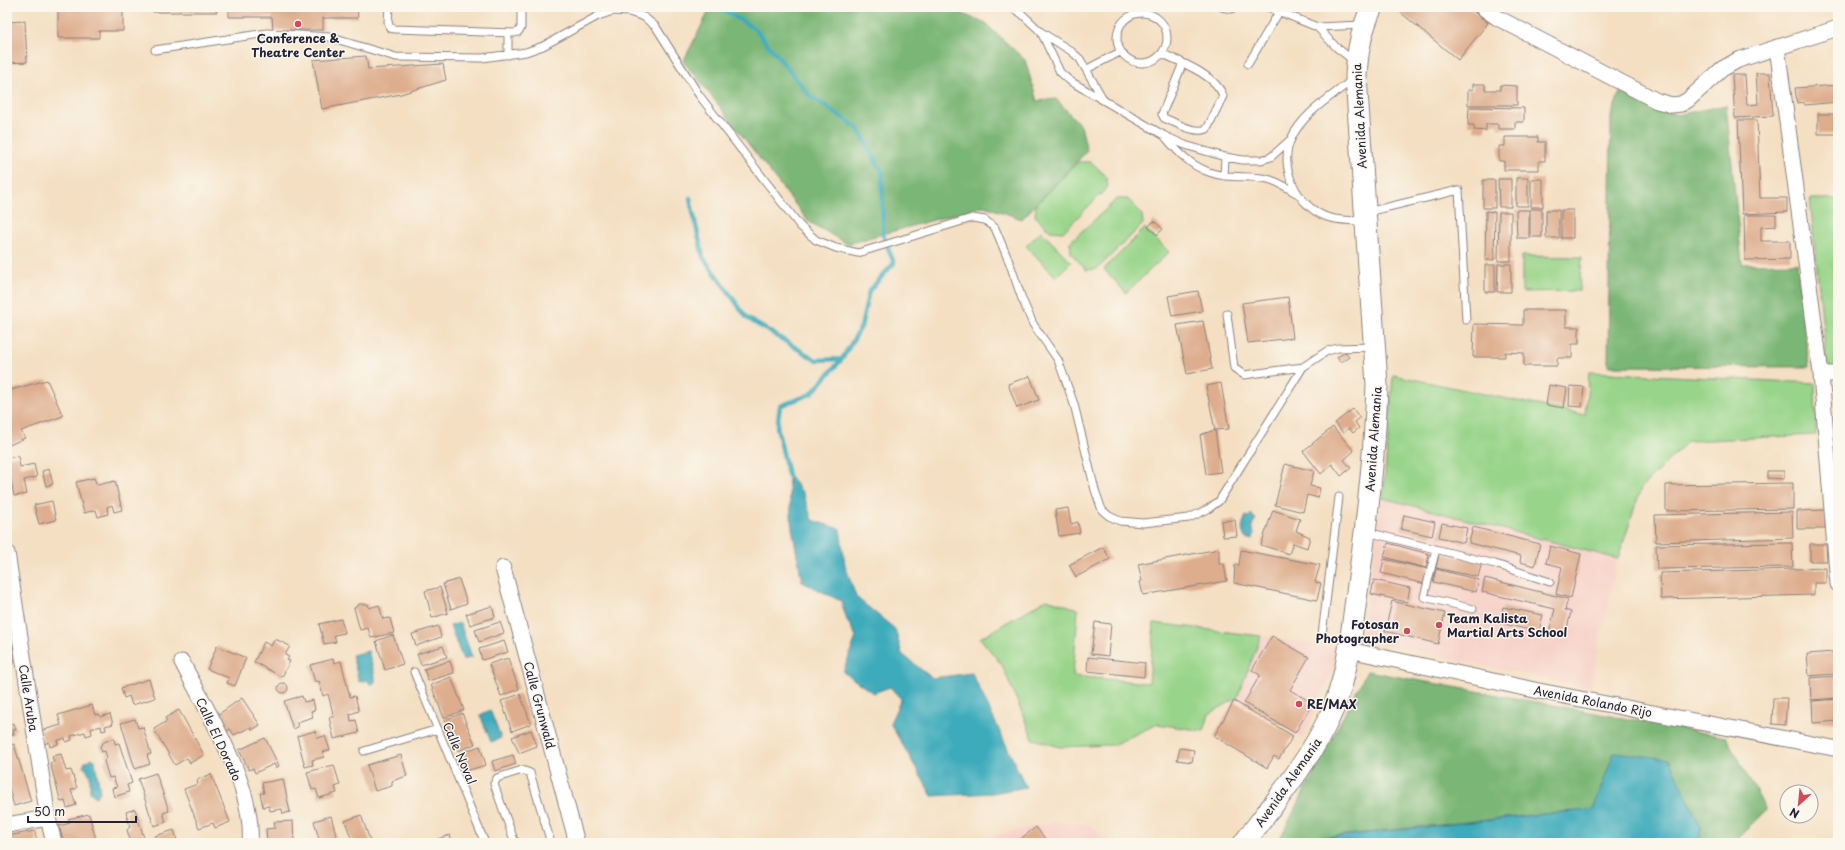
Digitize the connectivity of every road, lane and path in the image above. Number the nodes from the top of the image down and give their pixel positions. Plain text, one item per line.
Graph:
1 (388, 7) edge
2 (521, 7) edge
3 (1011, 7) edge
4 (1222, 7) edge
5 (1236, 7) edge
6 (1268, 7) edge
7 (1482, 7) edge
8 (1279, 12) junction
9 (1367, 16) edge
10 (1317, 27) junction
11 (1838, 28) edge
12 (1041, 32) junction
13 (508, 33) junction
14 (1777, 47) junction
15 (155, 50) dead end
16 (1120, 52) junction
17 (1163, 54) junction
18 (508, 55) junction
19 (1183, 63) junction
20 (1248, 64) dead end
21 (1087, 69) junction
22 (1356, 70) junction
23 (1103, 100) junction
24 (1165, 136) junction
25 (1291, 140) junction
26 (1225, 157) junction
27 (1224, 176) junction
28 (1296, 193) junction
29 (1365, 217) junction
30 (1227, 314) dead end
31 (1466, 320) dead end
32 (1375, 347) junction
33 (1303, 367) junction
34 (1821, 374) junction
35 (1838, 374) edge
36 (1339, 497) dead end
37 (1366, 532) junction
38 (1436, 549) junction
39 (7, 553) edge
40 (503, 568) dead end
41 (1550, 582) dead end
42 (1838, 584) edge
43 (11, 602) edge
44 (1473, 609) dead end
45 (1322, 635) dead end
46 (1349, 650) junction
47 (182, 662) dead end
48 (414, 672) dead end
49 (438, 729) junction
50 (1838, 749) edge
51 (364, 751) dead end
52 (48, 818) junction
53 (7, 825) edge
54 (54, 843) edge
55 (250, 843) edge
56 (485, 843) edge
57 (515, 843) edge
58 (551, 843) edge
59 (577, 843) edge
60 (1244, 843) edge

1 - 13 lane
2 - 13 lane
3 - 12 lane
4 - 5 lane
6 - 8 lane
7 - 14 street
8 - 10 lane
8 - 20 lane
9 - 10 lane
9 - 22 street, Avenida Alemania
10 - 22 lane
11 - 14 street
12 - 21 lane
12 - 23 lane
13 - 18 lane
14 - 34 street
15 - 18 lane
16 - 17 lane
16 - 17 lane
16 - 21 lane
17 - 19 lane
18 - 33 lane
19 - 19 lane
21 - 23 lane
22 - 25 lane
22 - 29 street, Avenida Alemania
23 - 24 lane
24 - 26 lane
24 - 27 lane
25 - 26 lane
25 - 28 lane
26 - 27 lane
27 - 28 lane
28 - 29 lane
29 - 31 lane
29 - 32 street, Avenida Alemania
30 - 33 lane
32 - 33 lane
32 - 37 street, Avenida Alemania
34 - 35 street
34 - 42 street
36 - 45 lane
37 - 38 lane
37 - 46 street, Avenida Alemania
38 - 41 lane
38 - 44 lane
39 - 43 street, Calle Aruba
40 - 59 street, Calle Grunwald
43 - 52 street, Calle Aruba
46 - 50 street, Avenida Rolando Rijo
46 - 60 street, Avenida Alemania
47 - 55 street, Calle El Dorado
48 - 49 lane, Calle Noval
49 - 51 lane
49 - 56 lane, Calle Noval
52 - 53 street
52 - 54 street, Calle Aruba
57 - 58 lane

